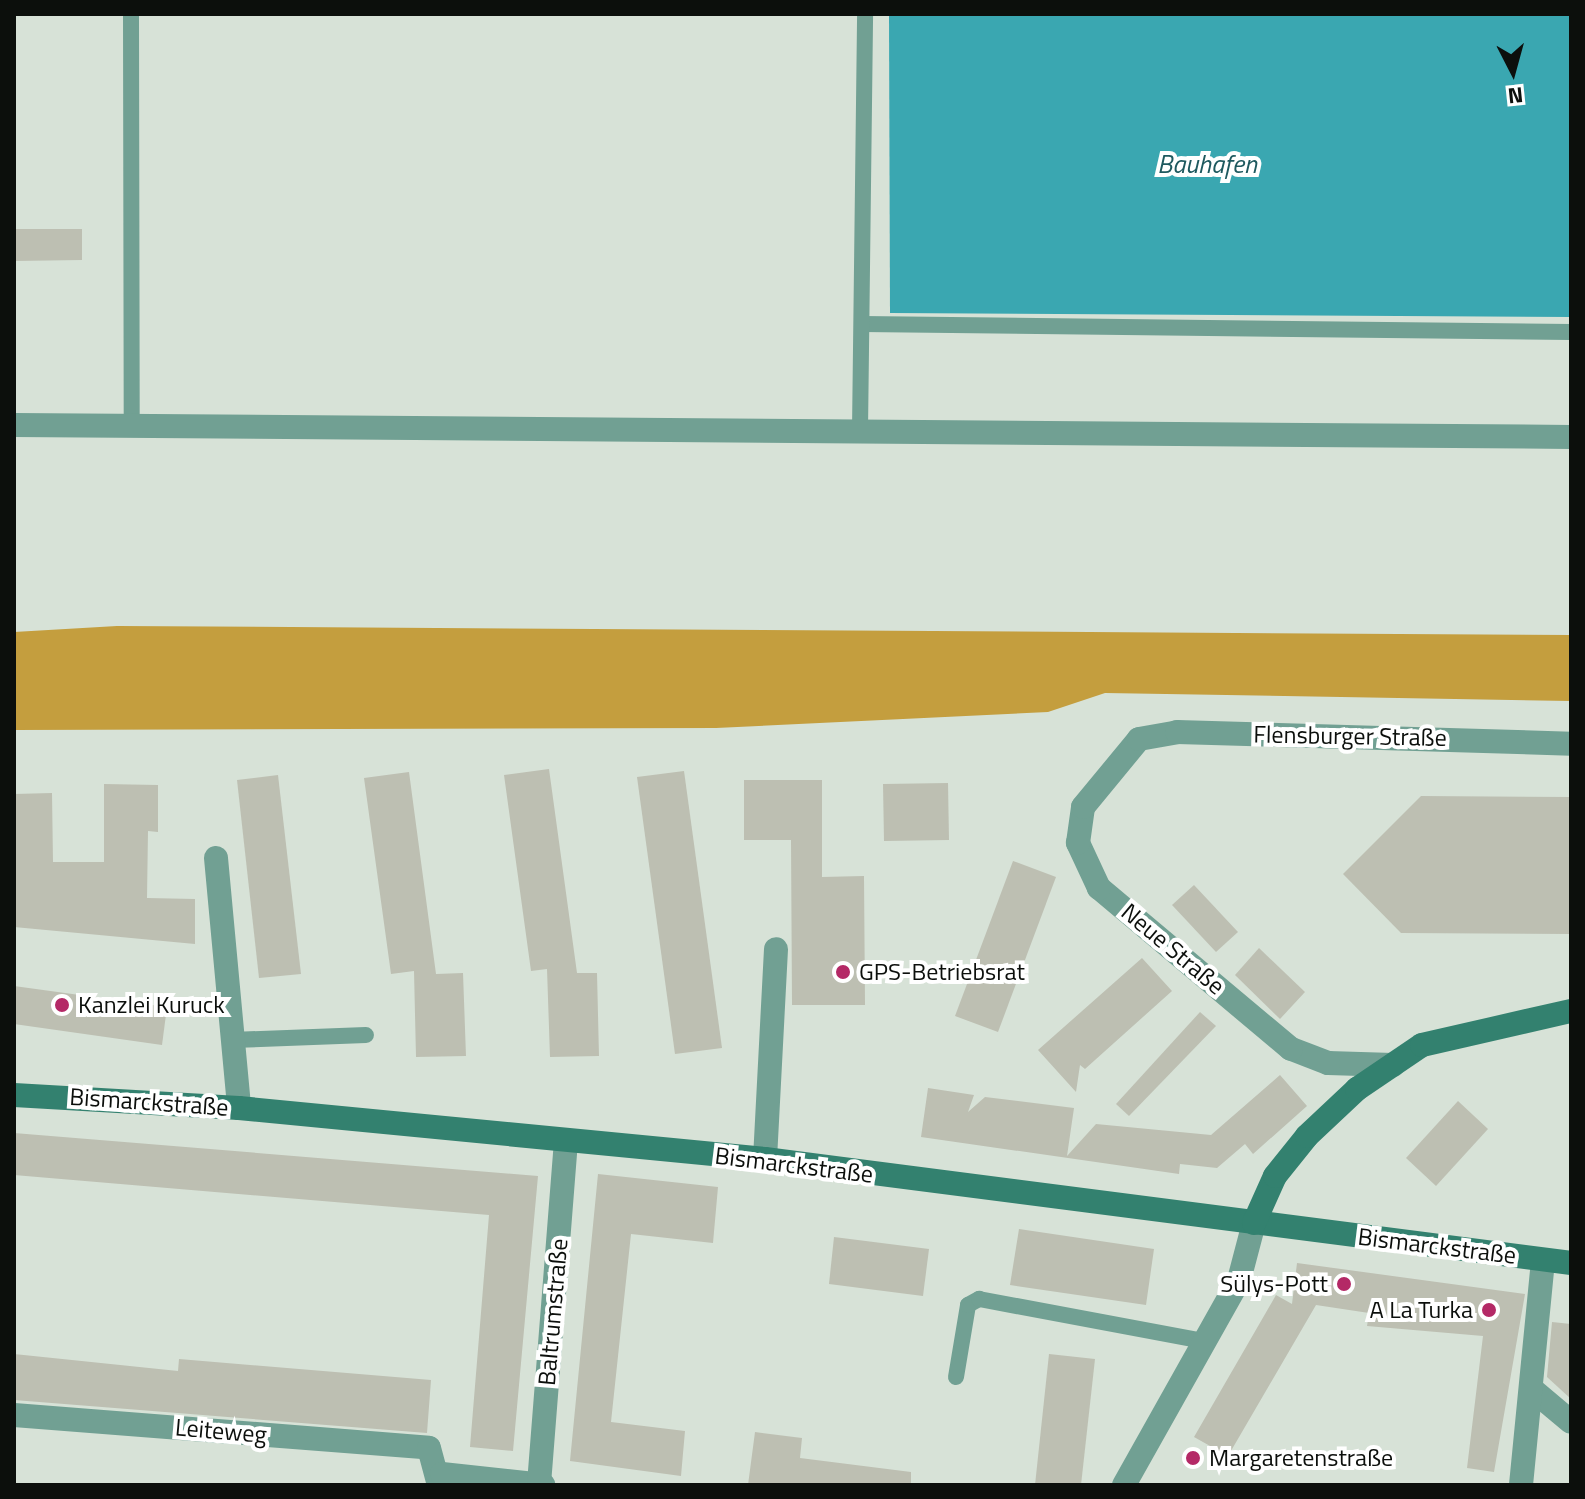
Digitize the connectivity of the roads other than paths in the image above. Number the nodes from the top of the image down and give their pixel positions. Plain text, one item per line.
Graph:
1 (131, 14) edge
2 (865, 14) edge
3 (862, 324) junction
4 (1571, 332) edge
5 (14, 425) edge
6 (132, 426) junction
7 (860, 431) junction
8 (1571, 437) edge
9 (1571, 744) edge
10 (1133, 746) joint
11 (216, 858) dead end
12 (776, 949) dead end
13 (1571, 1011) edge
14 (366, 1035) dead end
15 (232, 1040) junction
16 (1393, 1065) junction
17 (14, 1095) edge
18 (239, 1108) junction
19 (566, 1140) junction
20 (765, 1159) junction
21 (1254, 1223) junction
22 (1543, 1260) junction
23 (1571, 1263) edge
24 (1204, 1341) junction
25 (956, 1377) dead end
26 (1534, 1391) junction
27 (14, 1415) edge
28 (1571, 1422) edge
29 (440, 1479) edge
30 (541, 1485) edge
31 (1124, 1485) edge
32 (1521, 1485) edge

1 - 6 lane
2 - 3 lane
3 - 4 lane
3 - 7 lane
5 - 6 street
6 - 7 street
7 - 8 street
9 - 10 street, Flensburger Straße
10 - 16 street, Neue Straße
11 - 15 street
12 - 20 street
13 - 16 main road
14 - 15 lane
15 - 18 street
16 - 21 main road
17 - 18 main road, Bismarckstraße
18 - 19 main road, Bismarckstraße
19 - 20 main road, Bismarckstraße
19 - 30 street, Baltrumstraße
20 - 21 main road, Bismarckstraße
21 - 22 main road, Bismarckstraße
21 - 24 street
22 - 23 main road, Bismarckstraße
22 - 26 street
24 - 25 lane
24 - 31 street
26 - 28 street
26 - 32 street
27 - 29 street, Leiteweg
29 - 30 street

